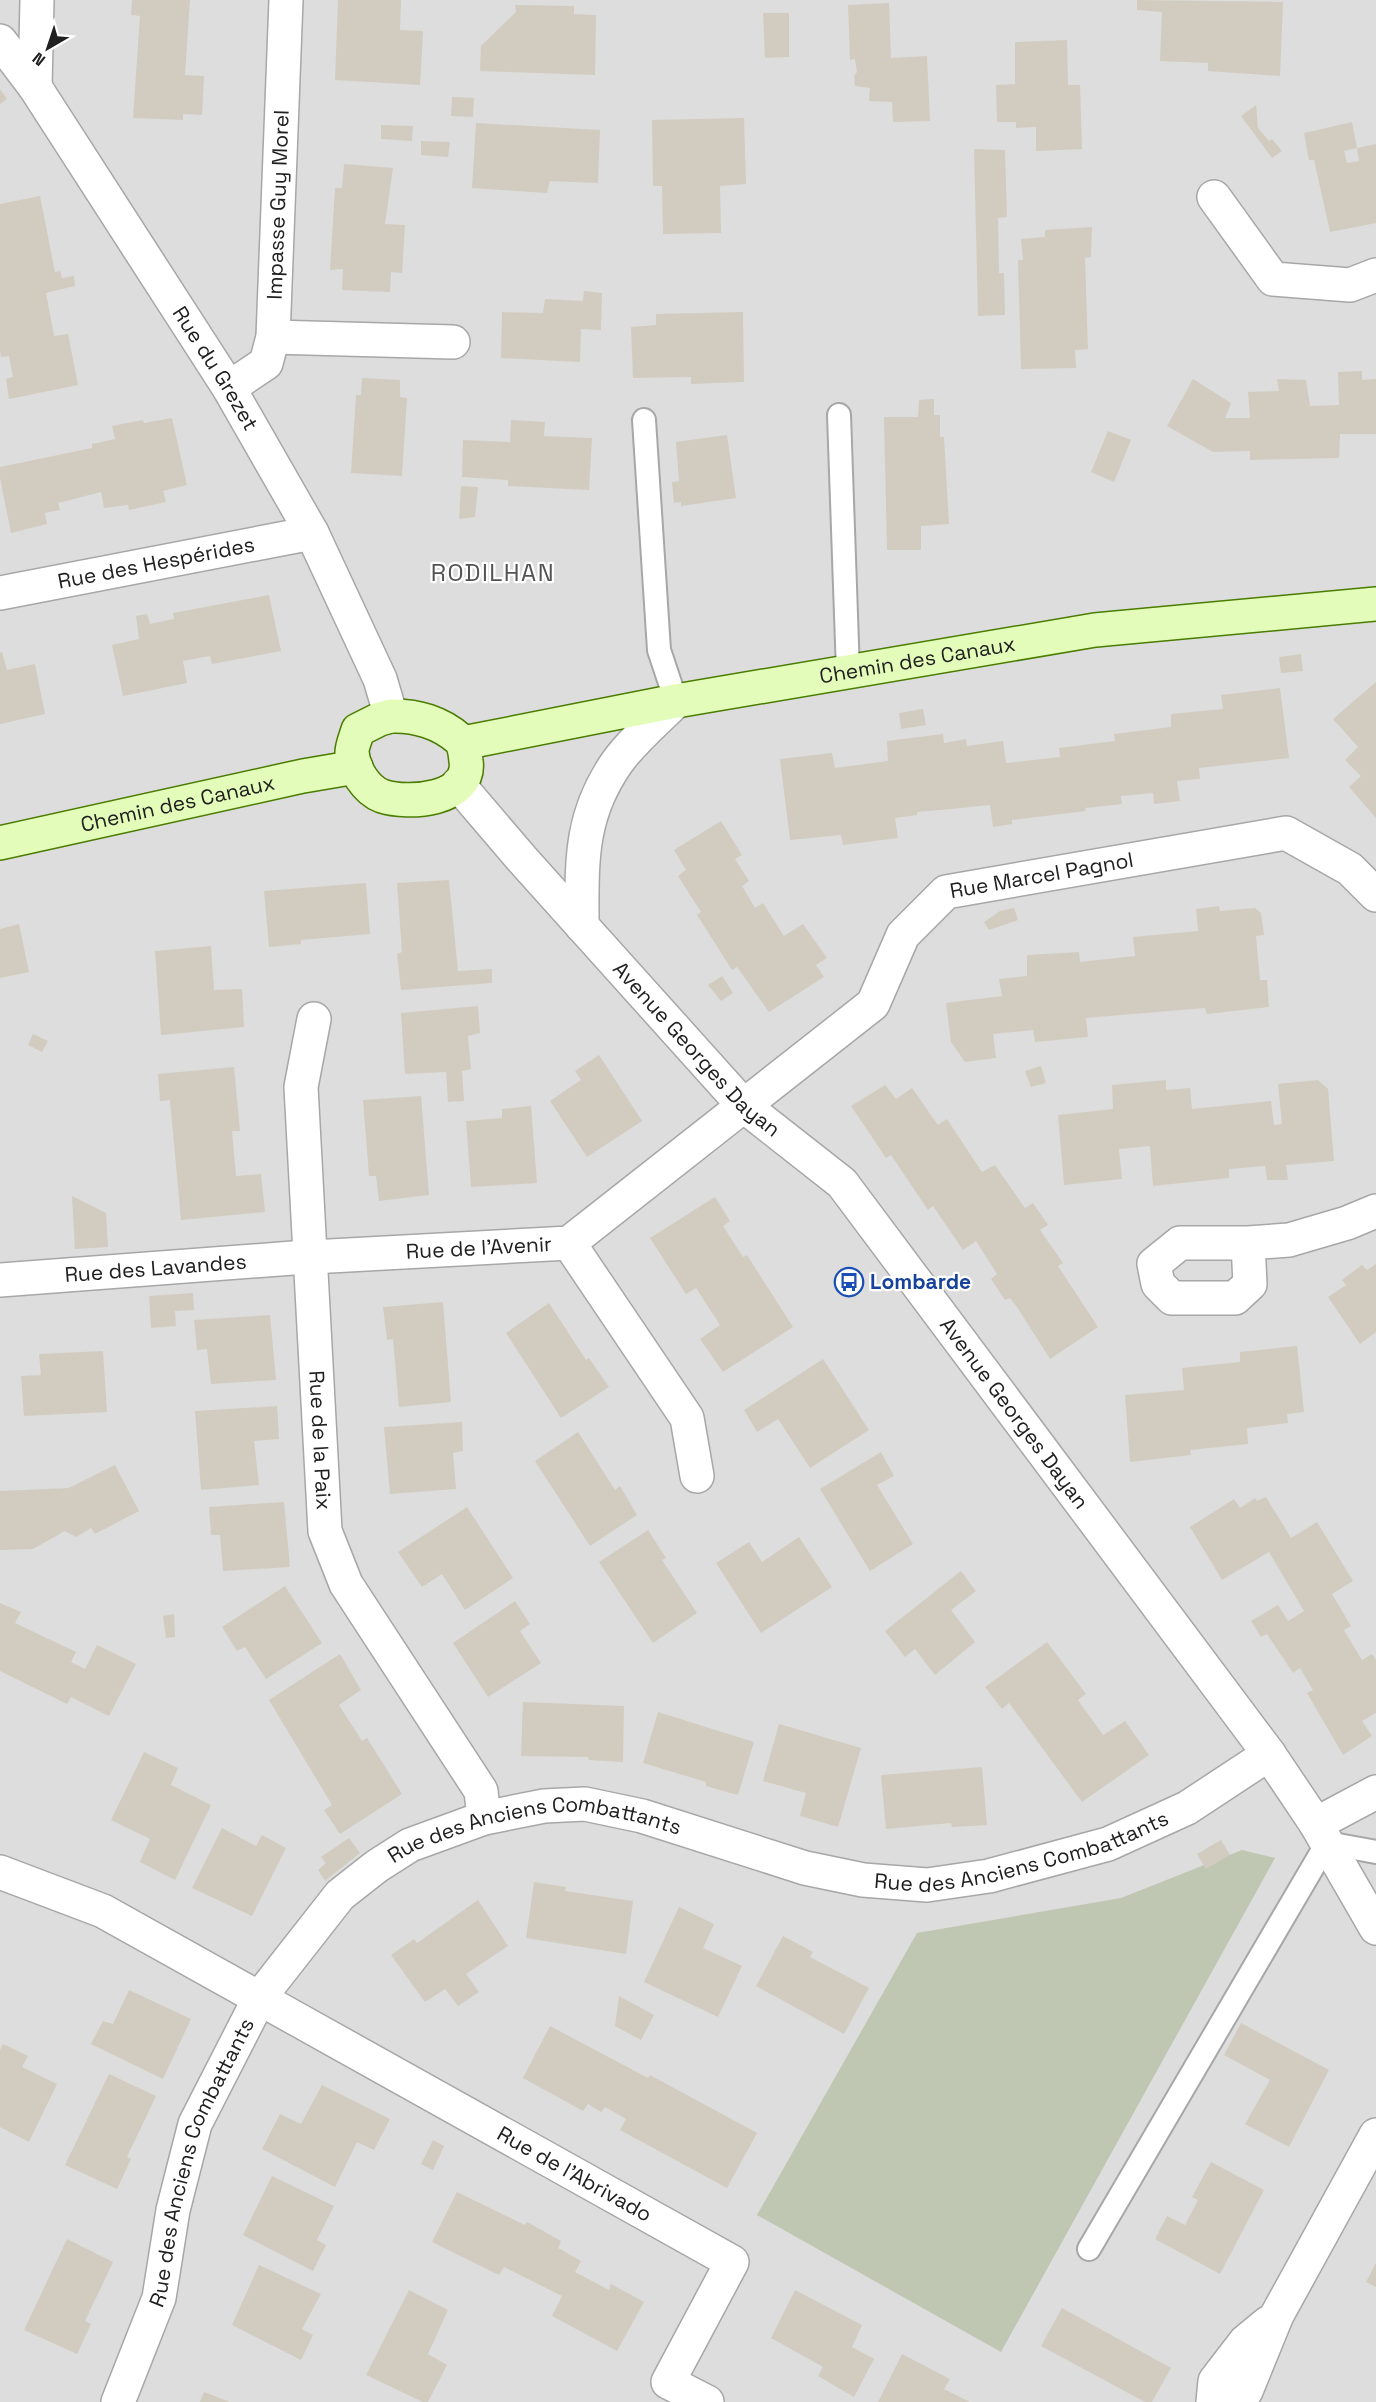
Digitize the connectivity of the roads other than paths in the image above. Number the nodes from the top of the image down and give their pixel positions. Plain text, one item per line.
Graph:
1 (37, 0) edge
2 (286, 0) edge
3 (0, 41) edge
4 (35, 87) junction
5 (1214, 197) dead end
6 (1376, 275) edge
7 (273, 337) junction
8 (453, 342) dead end
9 (228, 388) junction
10 (839, 415) dead end
11 (644, 420) dead end
12 (312, 533) junction
13 (0, 593) edge
14 (1376, 604) edge
15 (848, 672) junction
16 (676, 701) junction
17 (391, 717) junction
18 (463, 743) junction
19 (356, 767) junction
20 (458, 784) junction
21 (0, 843) edge
22 (1376, 895) edge
23 (582, 926) junction
24 (314, 1019) dead end
25 (744, 1106) junction
26 (1376, 1211) edge
27 (568, 1243) junction
28 (1248, 1243) dead end
29 (311, 1257) junction
30 (0, 1280) edge
31 (697, 1476) dead end
32 (1269, 1754) junction
33 (1376, 1792) edge
34 (484, 1818) junction
35 (1322, 1833) junction
36 (1376, 1852) edge
37 (0, 1872) edge
38 (1376, 1929) edge
39 (260, 1997) junction
40 (1376, 2135) edge
41 (1089, 2249) dead end
42 (1277, 2315) junction
43 (664, 2392) edge
44 (118, 2402) edge
45 (707, 2402) edge
46 (1213, 2402) edge
47 (1236, 2402) edge

1 - 4 street
2 - 7 street, Impasse Guy Morel
3 - 4 street, Rue du Grezet
4 - 9 street, Rue du Grezet
5 - 6 street
7 - 8 street
7 - 9 street, Impasse Guy Morel
9 - 12 street, Rue du Grezet
10 - 15 lane
11 - 16 lane
12 - 13 street, Rue des Hespérides
12 - 17 street, Rue du Grezet
14 - 15 street, Chemin des Canaux
15 - 16 street, Chemin des Canaux
16 - 18 street, Chemin des Canaux
16 - 23 street
17 - 18 street
17 - 19 street
18 - 20 street
19 - 20 street
19 - 21 street, Chemin des Canaux
20 - 23 street, Avenue Georges Dayan
22 - 25 street, Rue Marcel Pagnol
23 - 25 street, Avenue Georges Dayan
24 - 29 street, Rue de la Paix
25 - 27 street, Rue de l'Avenir
25 - 32 street, Avenue Georges Dayan
26 - 28 street
27 - 29 street, Rue de l'Avenir
27 - 31 street
29 - 30 street, Rue des Lavandes
29 - 34 street, Rue de la Paix
32 - 34 street, Rue des Anciens Combattants
32 - 35 street, Avenue Georges Dayan
33 - 35 street
34 - 39 street, Rue des Anciens Combattants
35 - 36 lane
35 - 38 street, Avenue Georges Dayan
35 - 41 lane
37 - 39 street
39 - 43 street, Rue de l'Abrivado
39 - 44 street, Rue des Anciens Combattants
40 - 42 street
42 - 46 street
42 - 47 street
43 - 45 street, Rue de l'Abrivado

